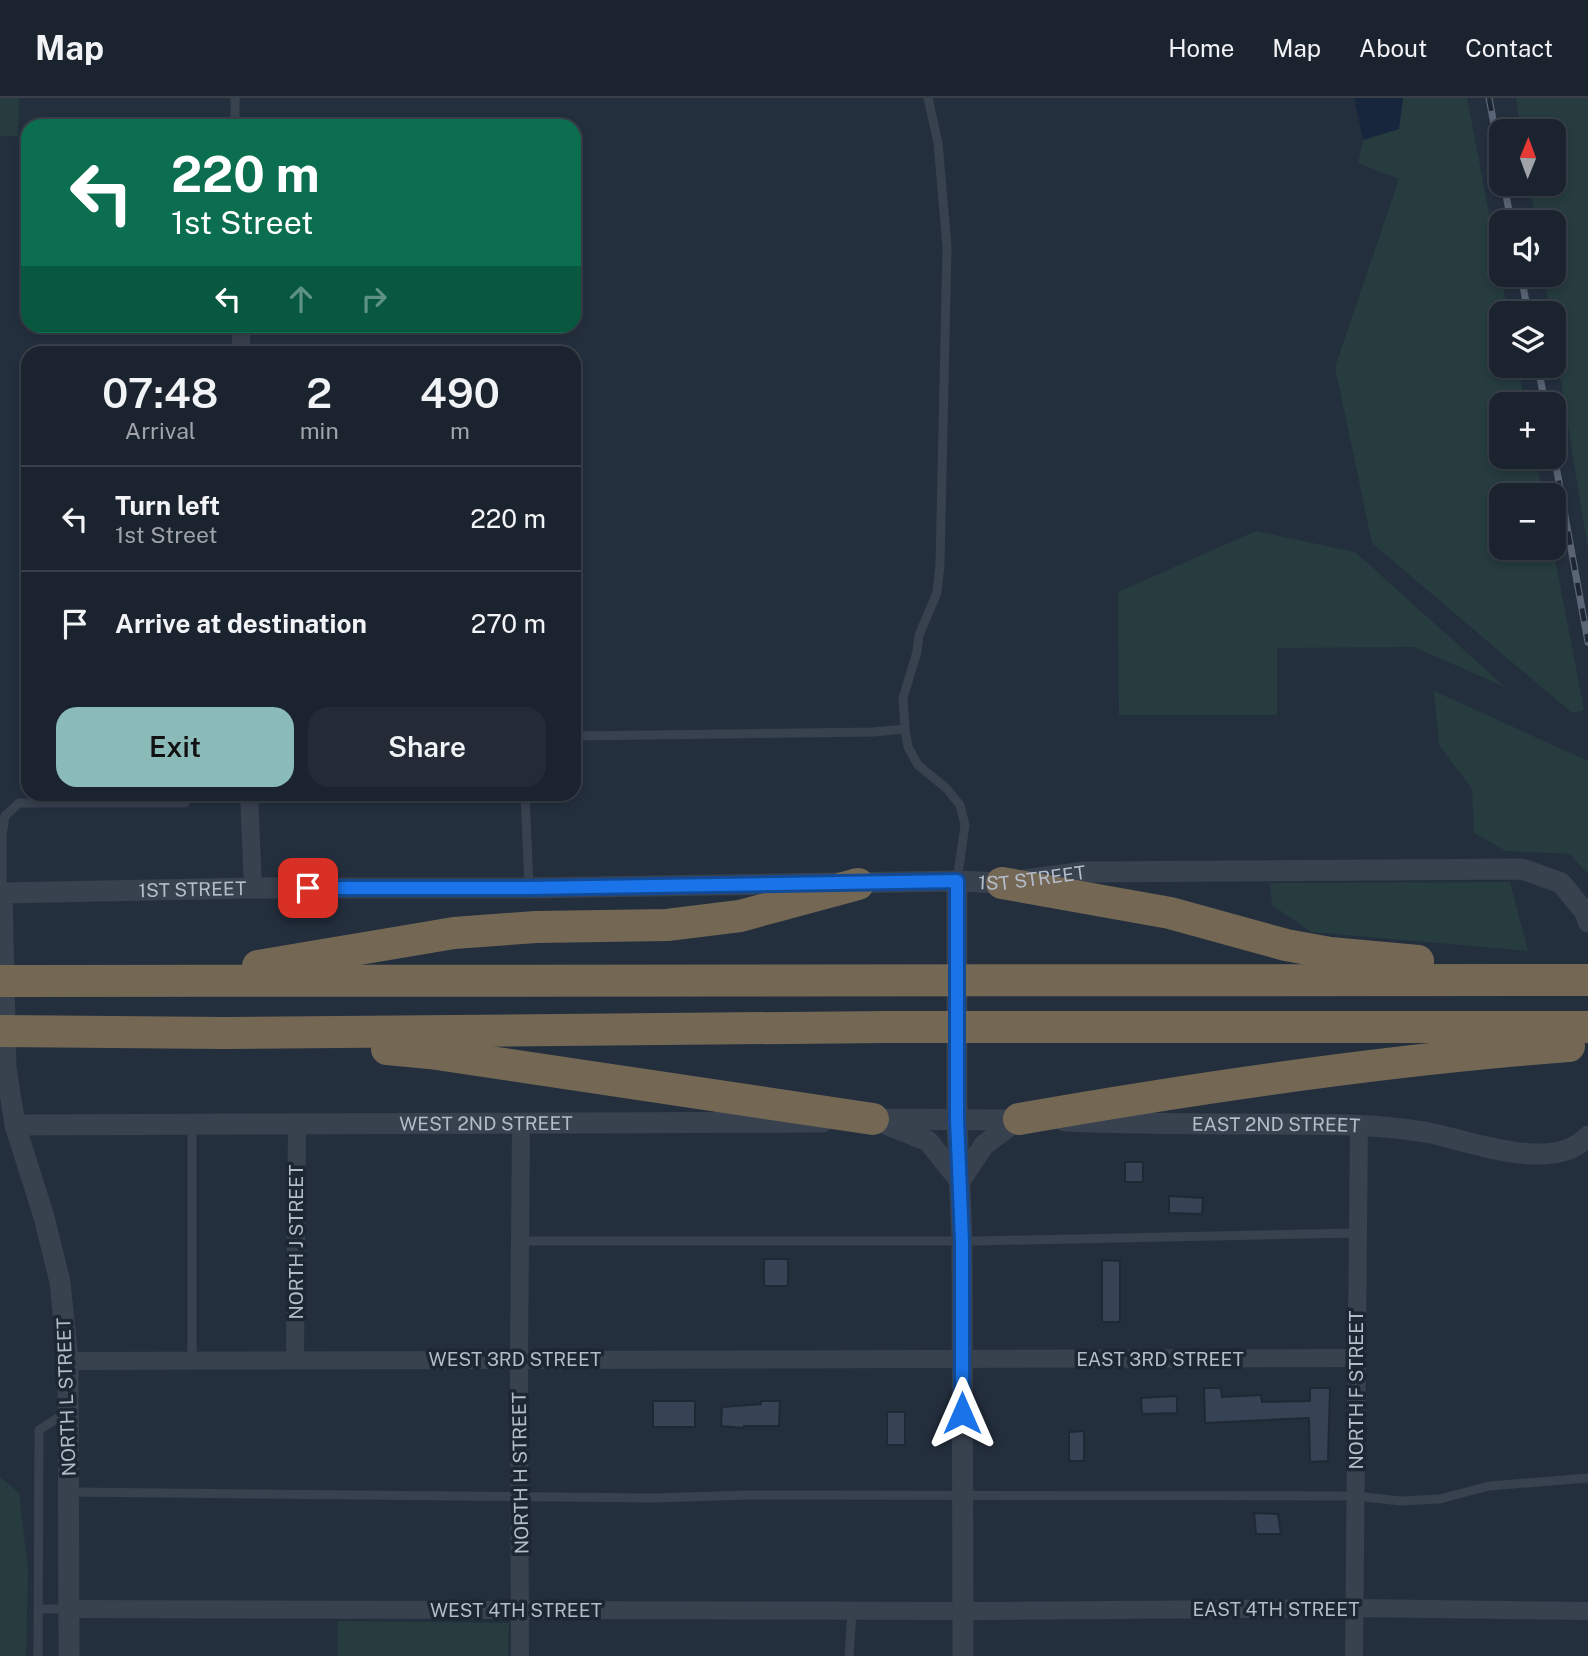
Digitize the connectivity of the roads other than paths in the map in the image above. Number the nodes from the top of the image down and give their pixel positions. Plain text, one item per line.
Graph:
1 (235, 98) edge
2 (928, 98) edge
3 (235, 119) edge
4 (905, 729) junction
5 (581, 736) edge
6 (248, 801) edge
7 (525, 801) edge
8 (185, 803) dead end
9 (957, 881) junction
10 (1002, 883) junction
11 (858, 884) junction
12 (253, 888) junction
13 (529, 888) junction
14 (1, 893) edge
15 (1586, 917) edge
16 (1537, 979) junction
17 (1579, 980) edge
18 (0, 981) edge
19 (168, 982) junction
20 (0, 1031) edge
21 (225, 1033) junction
22 (1584, 1036) edge
23 (873, 1119) junction
24 (957, 1119) junction
25 (1019, 1119) junction
26 (521, 1122) junction
27 (192, 1123) junction
28 (297, 1123) junction
29 (15, 1125) junction
30 (1359, 1125) junction
31 (1588, 1136) edge
32 (960, 1181) junction
33 (1357, 1233) junction
34 (521, 1241) junction
35 (962, 1241) junction
36 (1357, 1358) junction
37 (519, 1359) junction
38 (962, 1359) junction
39 (295, 1360) junction
40 (68, 1361) junction
41 (192, 1361) junction
42 (68, 1411) junction
43 (1588, 1478) edge
44 (68, 1492) junction
45 (963, 1495) junction
46 (520, 1496) junction
47 (1356, 1496) junction
48 (1354, 1608) junction
49 (38, 1609) junction
50 (69, 1609) junction
51 (521, 1611) junction
52 (852, 1611) junction
53 (963, 1611) junction
54 (1588, 1611) edge
55 (38, 1656) edge
56 (69, 1656) edge
57 (520, 1656) edge
58 (849, 1656) edge
59 (963, 1656) edge
60 (1354, 1656) edge

1 - 3 lane
2 - 4 lane
4 - 5 lane
4 - 9 lane
6 - 12 street
7 - 13 lane
8 - 14 lane
9 - 10 street, 1ST STREET
9 - 11 street, 1ST STREET
9 - 24 street
10 - 15 street, 1ST STREET
10 - 16 highway
11 - 13 street, 1ST STREET
11 - 19 highway
12 - 13 street, 1ST STREET
12 - 14 street, 1ST STREET
14 - 29 street, NORTH L STREET
16 - 17 highway
16 - 19 highway
18 - 19 highway
20 - 21 highway
21 - 22 highway
21 - 23 highway
22 - 25 highway
23 - 24 street, WEST 2ND STREET
23 - 26 street, WEST 2ND STREET
23 - 32 street
24 - 25 street, EAST 2ND STREET
24 - 32 street
25 - 30 street, EAST 2ND STREET
25 - 32 street
26 - 28 street, WEST 2ND STREET
26 - 34 street, NORTH H STREET
27 - 28 street, WEST 2ND STREET
27 - 29 street, WEST 2ND STREET
27 - 41 lane
28 - 39 street, NORTH J STREET
29 - 40 street, NORTH L STREET
30 - 31 street, EAST 2ND STREET
30 - 33 street, NORTH F STREET
32 - 35 street
33 - 35 lane
33 - 36 street, NORTH F STREET
34 - 35 lane
34 - 37 street, NORTH H STREET
35 - 38 street
36 - 38 street, EAST 3RD STREET
36 - 47 street, NORTH F STREET
37 - 38 street, WEST 3RD STREET
37 - 39 street, WEST 3RD STREET
37 - 46 street, NORTH H STREET
38 - 45 street
39 - 41 street, WEST 3RD STREET
40 - 41 street, WEST 3RD STREET
40 - 42 street, NORTH L STREET
42 - 44 street, NORTH L STREET
42 - 49 lane
43 - 47 lane
44 - 46 lane
44 - 50 street, NORTH L STREET
45 - 46 lane
45 - 47 lane
45 - 53 street
46 - 51 street, NORTH H STREET
47 - 48 street, NORTH F STREET
48 - 53 street, EAST 4TH STREET
48 - 54 street, EAST 4TH STREET
48 - 60 street, NORTH F STREET
49 - 50 lane
49 - 55 lane
50 - 51 street, WEST 4TH STREET
50 - 56 street, NORTH L STREET
51 - 52 street, WEST 4TH STREET
51 - 57 street, NORTH H STREET
52 - 53 street, WEST 4TH STREET
52 - 58 lane
53 - 59 street

